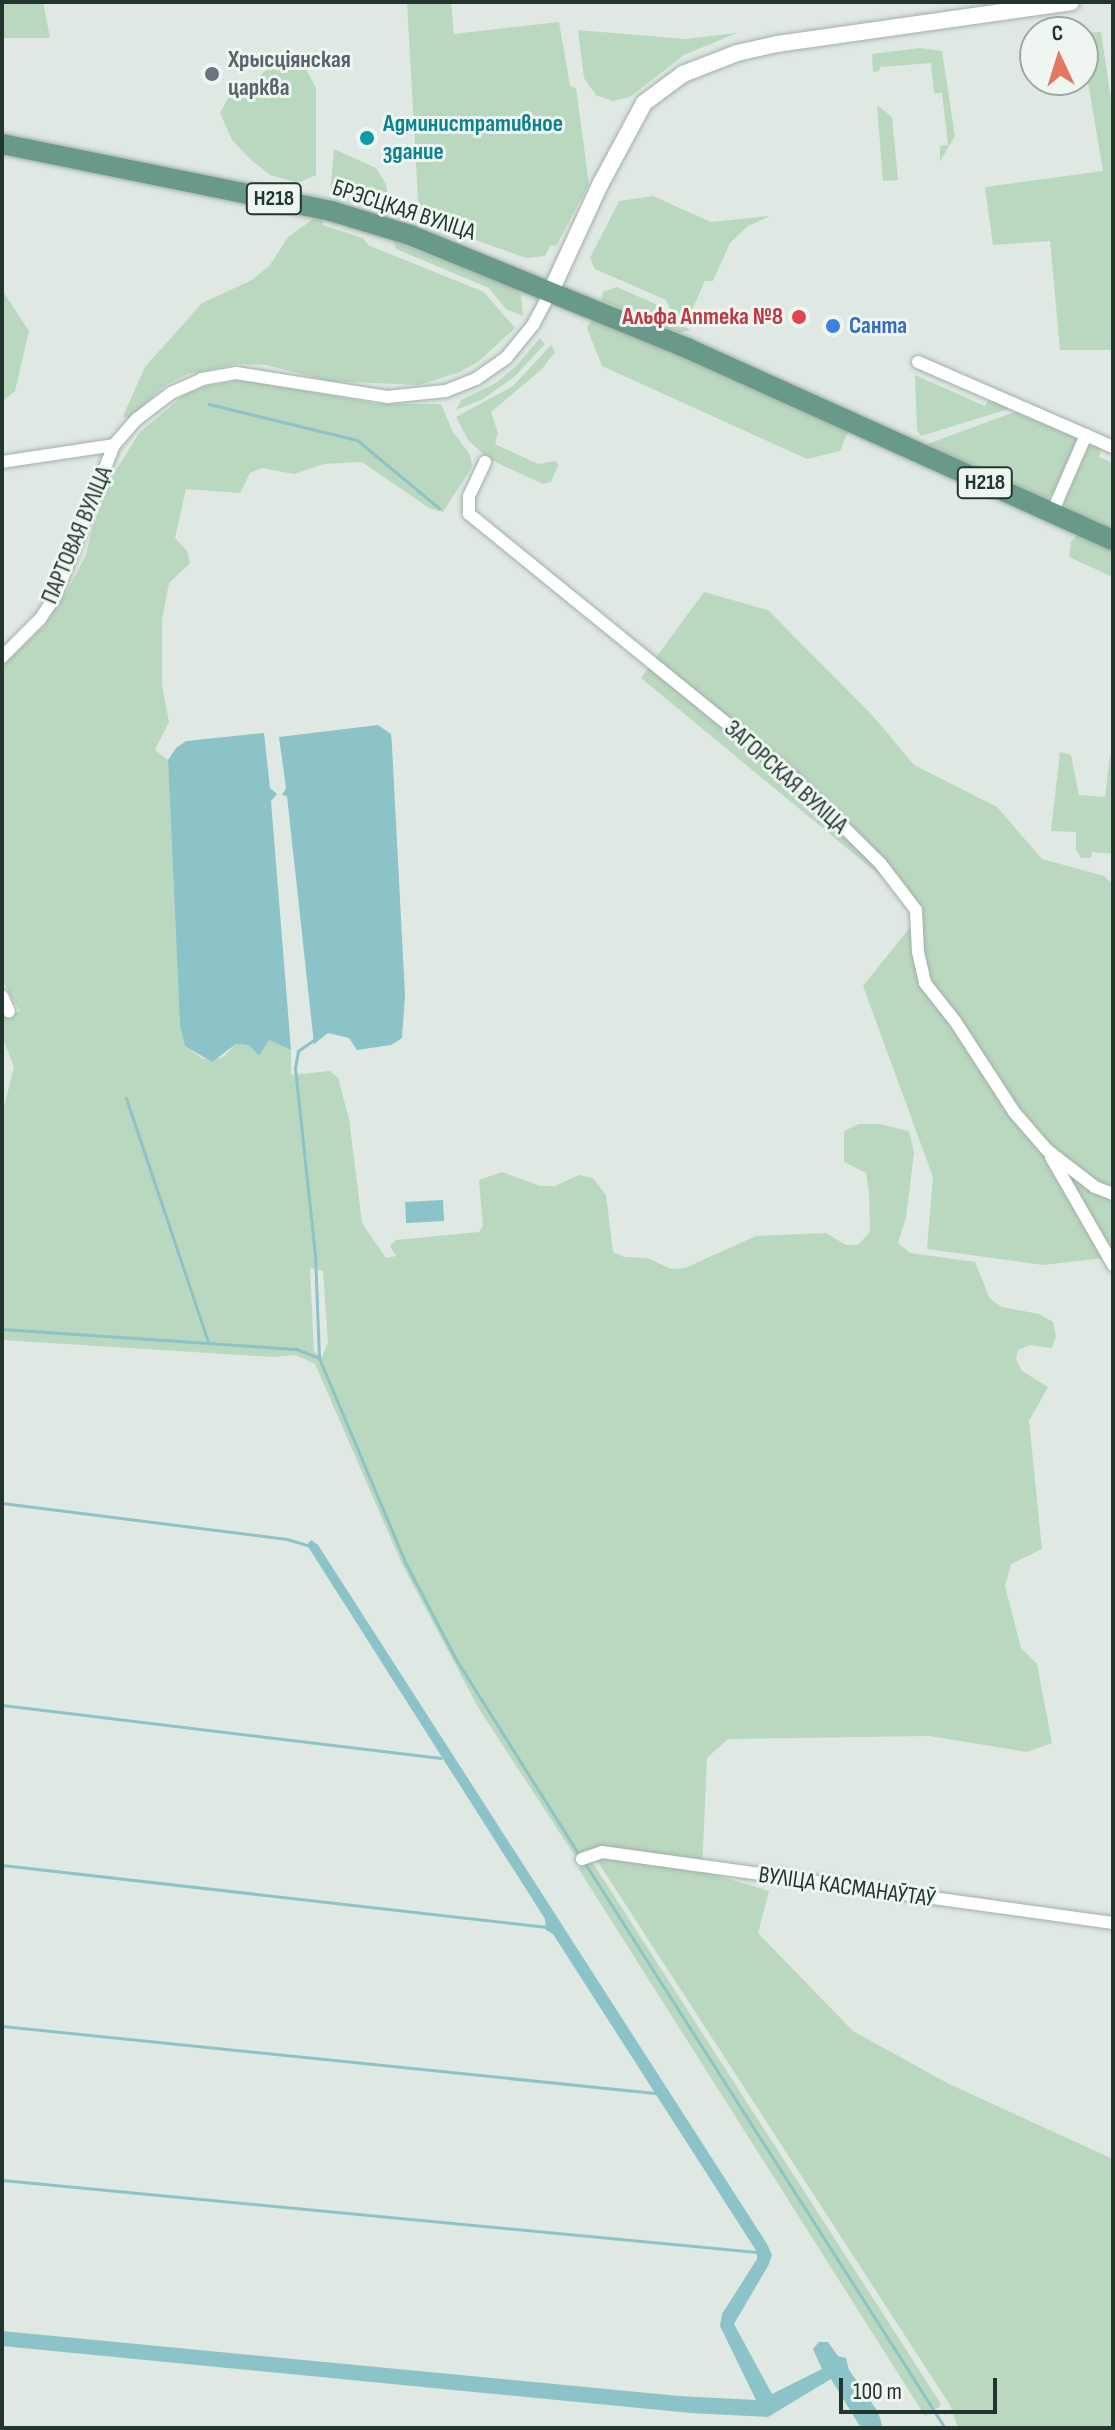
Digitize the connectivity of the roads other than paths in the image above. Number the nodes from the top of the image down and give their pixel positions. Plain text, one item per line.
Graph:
1 (1071, 2) edge
2 (2, 144) edge
3 (551, 291) junction
4 (918, 362) dead end
5 (1086, 435) junction
6 (114, 445) junction
7 (1113, 447) edge
8 (2, 462) edge
9 (485, 462) dead end
10 (1052, 513) junction
11 (1113, 540) edge
12 (2, 657) edge
13 (2, 996) edge
14 (9, 1012) dead end
15 (1047, 1150) junction
16 (1113, 1194) edge
17 (1113, 1265) edge
18 (582, 1859) dead end
19 (1113, 1923) edge

1 - 3 street
2 - 3 main road, БРЭСЦКАЯ ВУЛІЦА / Н218
3 - 6 street
3 - 10 main road, БРЭСЦКАЯ ВУЛІЦА / Н218
4 - 5 street
5 - 7 street
5 - 10 street
6 - 8 street
6 - 12 street, ПАРТОВАЯ ВУЛІЦА
9 - 15 street, ЗАГОРСКАЯ ВУЛІЦА
10 - 11 main road, БРЭСЦКАЯ ВУЛІЦА / Н218
13 - 14 street
15 - 16 street, ЗАГОРСКАЯ ВУЛІЦА
15 - 17 street, ЗАГОРСКАЯ ВУЛІЦА
18 - 19 street, ВУЛІЦА КАСМАНАЎТАЎ

